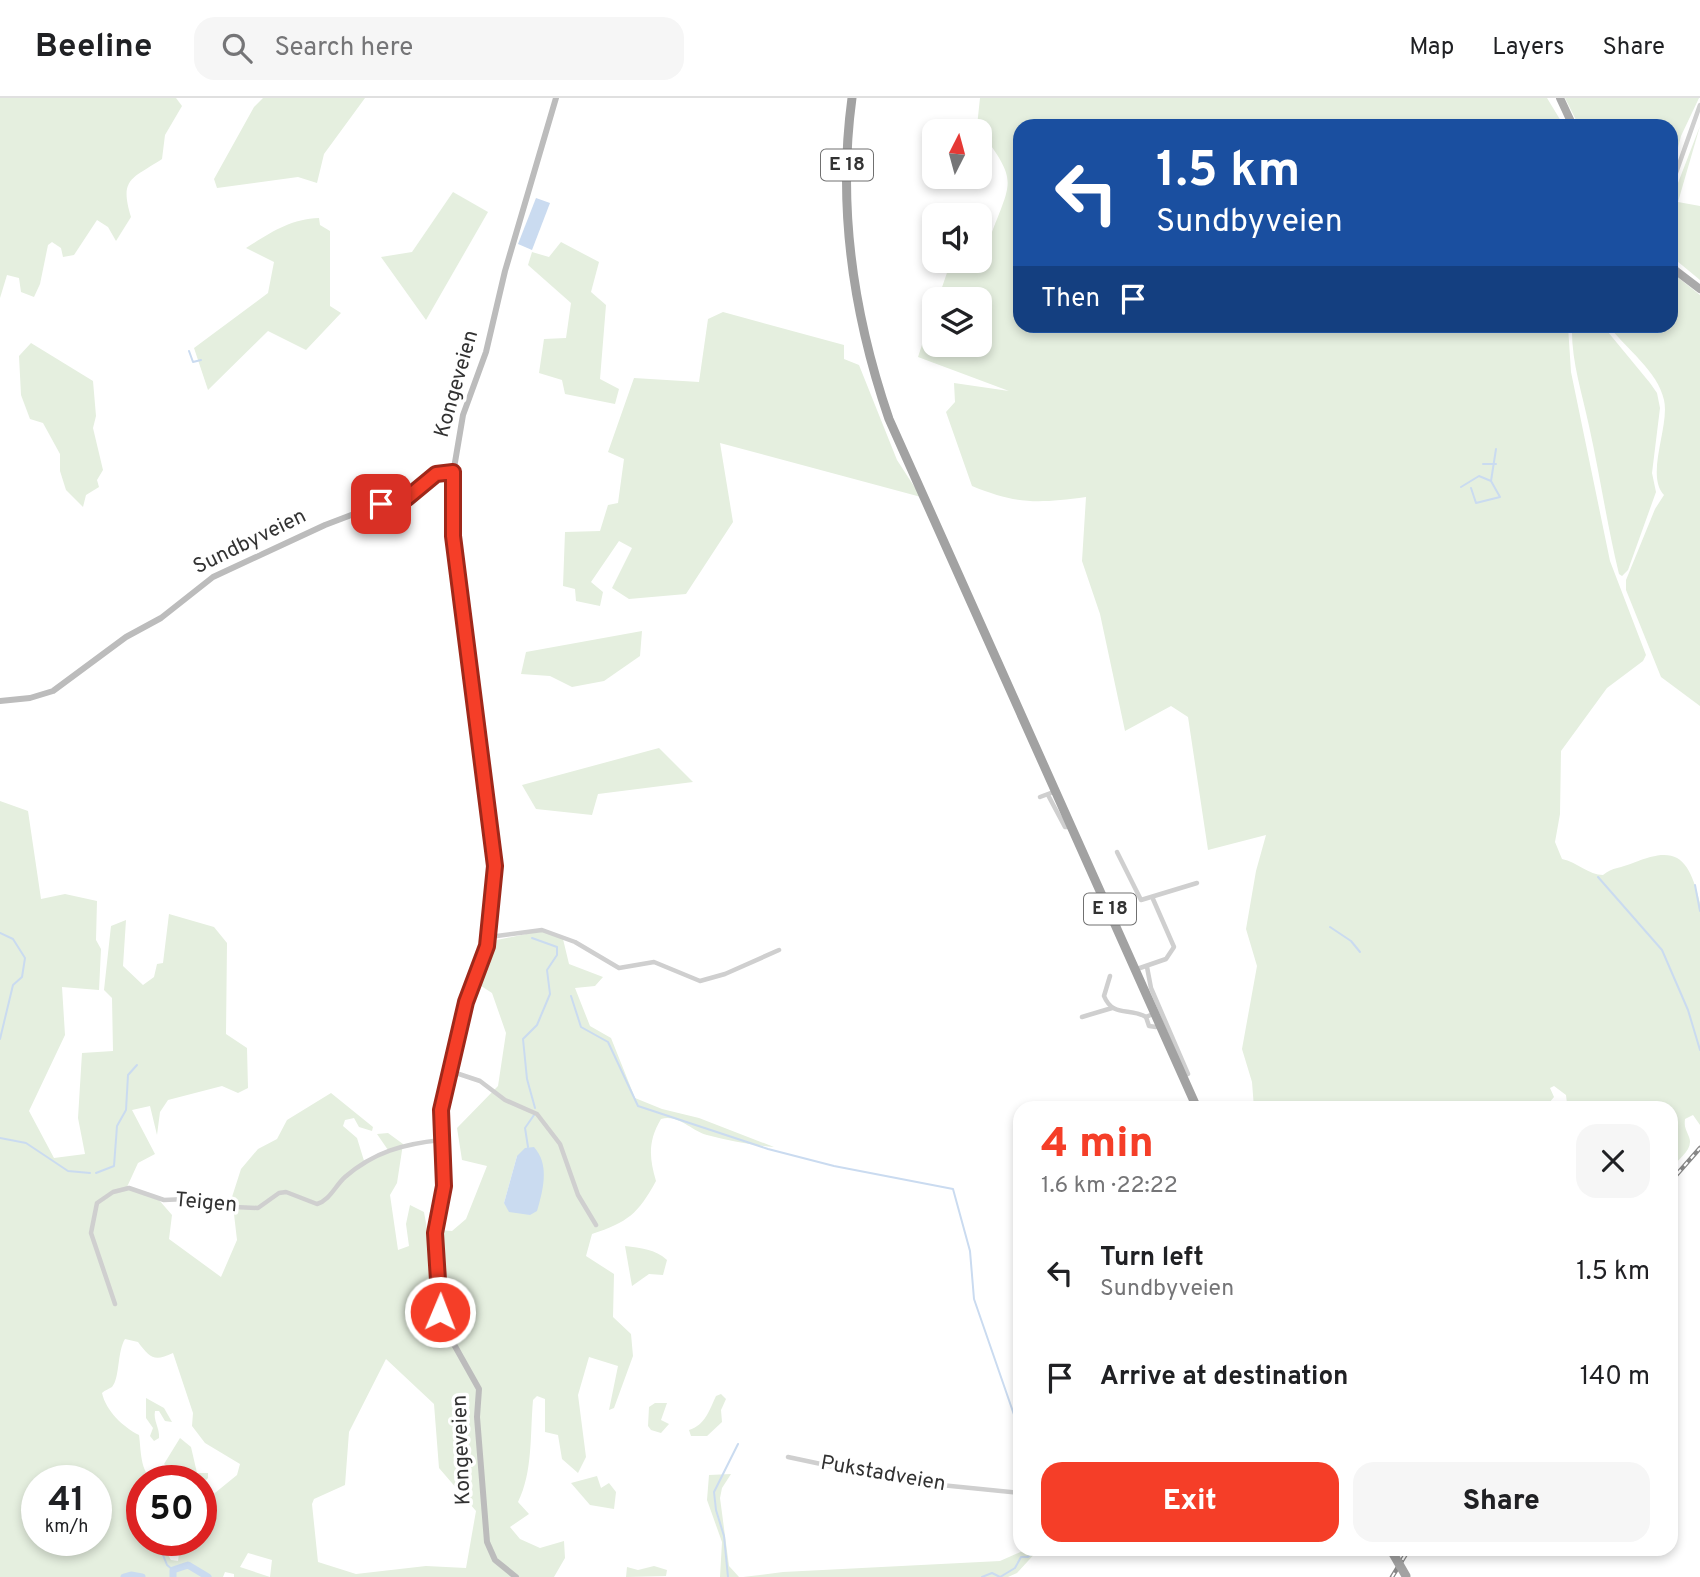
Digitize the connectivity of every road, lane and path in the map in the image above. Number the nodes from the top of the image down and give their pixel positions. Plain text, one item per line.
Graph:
1 (556, 98) edge
2 (852, 98) edge
3 (1560, 98) edge
4 (1700, 105) edge
5 (1570, 119) edge
6 (1678, 167) edge
7 (1678, 271) edge
8 (1700, 289) edge
9 (453, 472) junction
10 (0, 701) edge
11 (1052, 793) junction
12 (1040, 797) dead end
13 (1117, 852) dead end
14 (1197, 883) dead end
15 (1153, 899) junction
16 (489, 937) junction
17 (779, 950) dead end
18 (1147, 967) junction
19 (1137, 970) junction
20 (1110, 976) dead end
21 (1112, 1008) junction
22 (1156, 1012) junction
23 (1082, 1017) dead end
24 (1146, 1017) junction
25 (1156, 1027) dead end
26 (450, 1071) junction
27 (1188, 1074) dead end
28 (1194, 1101) edge
29 (441, 1140) junction
30 (596, 1226) dead end
31 (115, 1304) dead end
32 (788, 1457) dead end
33 (1013, 1492) edge
34 (1395, 1556) edge
35 (1407, 1576) edge
36 (516, 1577) edge

1 - 9 main road, Kongeveien
2 - 11 highway, E 18
3 - 5 main road
4 - 6 street
7 - 8 main road
9 - 10 main road, Sundbyveien
9 - 16 main road, Kongeveien
11 - 12 street
11 - 19 highway, E 18
13 - 15 street
14 - 15 street
15 - 18 street
16 - 17 street
16 - 26 main road, Kongeveien
18 - 19 street
18 - 27 street
19 - 22 highway, E 18
20 - 21 street
21 - 23 street
21 - 24 street
22 - 24 street
22 - 28 highway, E 18
24 - 25 street
26 - 29 main road, Kongeveien
26 - 30 street
29 - 31 street, Teigen
29 - 36 main road, Kongeveien
32 - 33 street, Pukstadveien
34 - 35 highway, bridge

